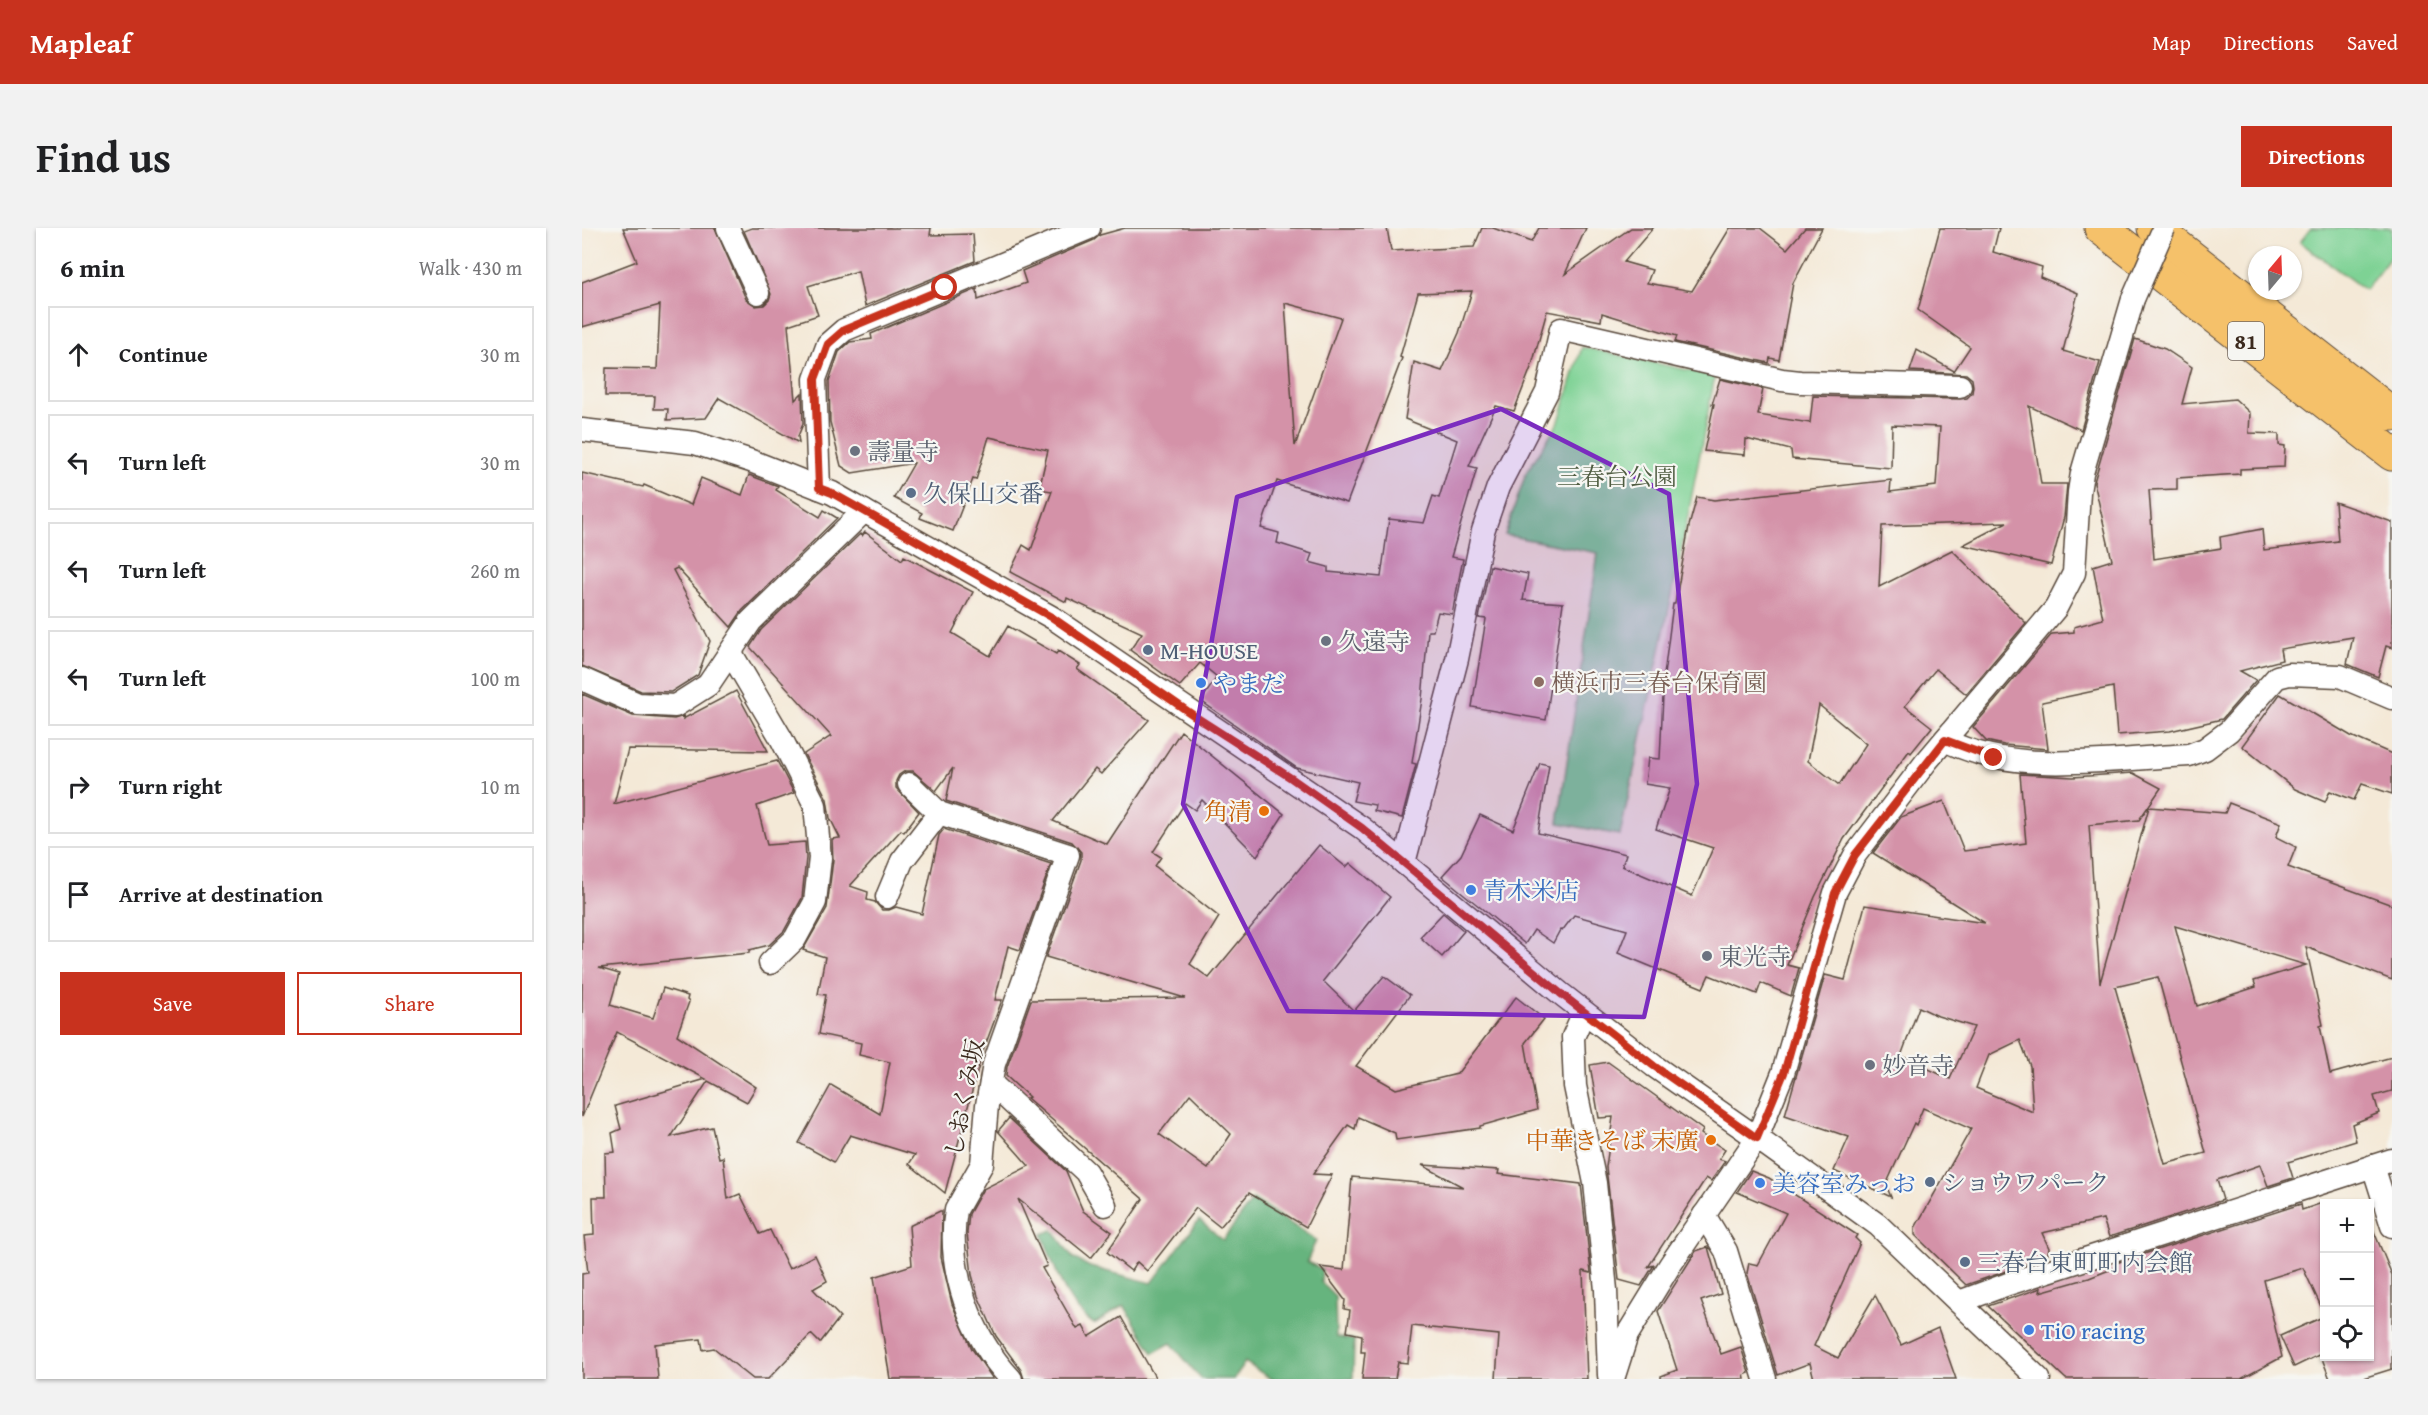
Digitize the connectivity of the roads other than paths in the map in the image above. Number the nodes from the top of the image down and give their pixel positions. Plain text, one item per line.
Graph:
1 (728, 228) edge
2 (1089, 228) edge
3 (2101, 228) edge
4 (2154, 228) edge
5 (2164, 228) edge
6 (759, 293) dead end
7 (1960, 386) dead end
8 (2392, 414) edge
9 (582, 430) edge
10 (2392, 454) edge
11 (819, 488) junction
12 (864, 510) junction
13 (731, 653) junction
14 (582, 679) edge
15 (2392, 698) edge
16 (1945, 740) junction
17 (909, 784) dead end
18 (939, 813) junction
19 (1404, 863) junction
20 (887, 897) dead end
21 (770, 963) dead end
22 (1584, 1012) junction
23 (991, 1083) junction
24 (1757, 1138) junction
25 (2382, 1163) edge
26 (1105, 1205) dead end
27 (1704, 1215) junction
28 (2392, 1226) edge
29 (1959, 1302) junction
30 (1011, 1379) edge
31 (1609, 1379) edge
32 (1613, 1379) edge
33 (1765, 1379) edge
34 (2039, 1379) edge

1 - 6 street
2 - 11 street
3 - 10 main road, 81
4 - 8 main road, 81
5 - 16 street, bridge
7 - 19 street
9 - 11 street
11 - 12 street
12 - 13 street
12 - 19 street
13 - 14 street
13 - 21 street
15 - 16 street
16 - 24 street
17 - 18 street
18 - 20 street
18 - 23 street, しおくみ坂
19 - 22 street
22 - 24 street
22 - 31 street
23 - 26 street
23 - 30 street, しおくみ坂
24 - 27 street
24 - 29 street
25 - 28 street
25 - 29 street
27 - 32 street
27 - 33 street
29 - 34 street

